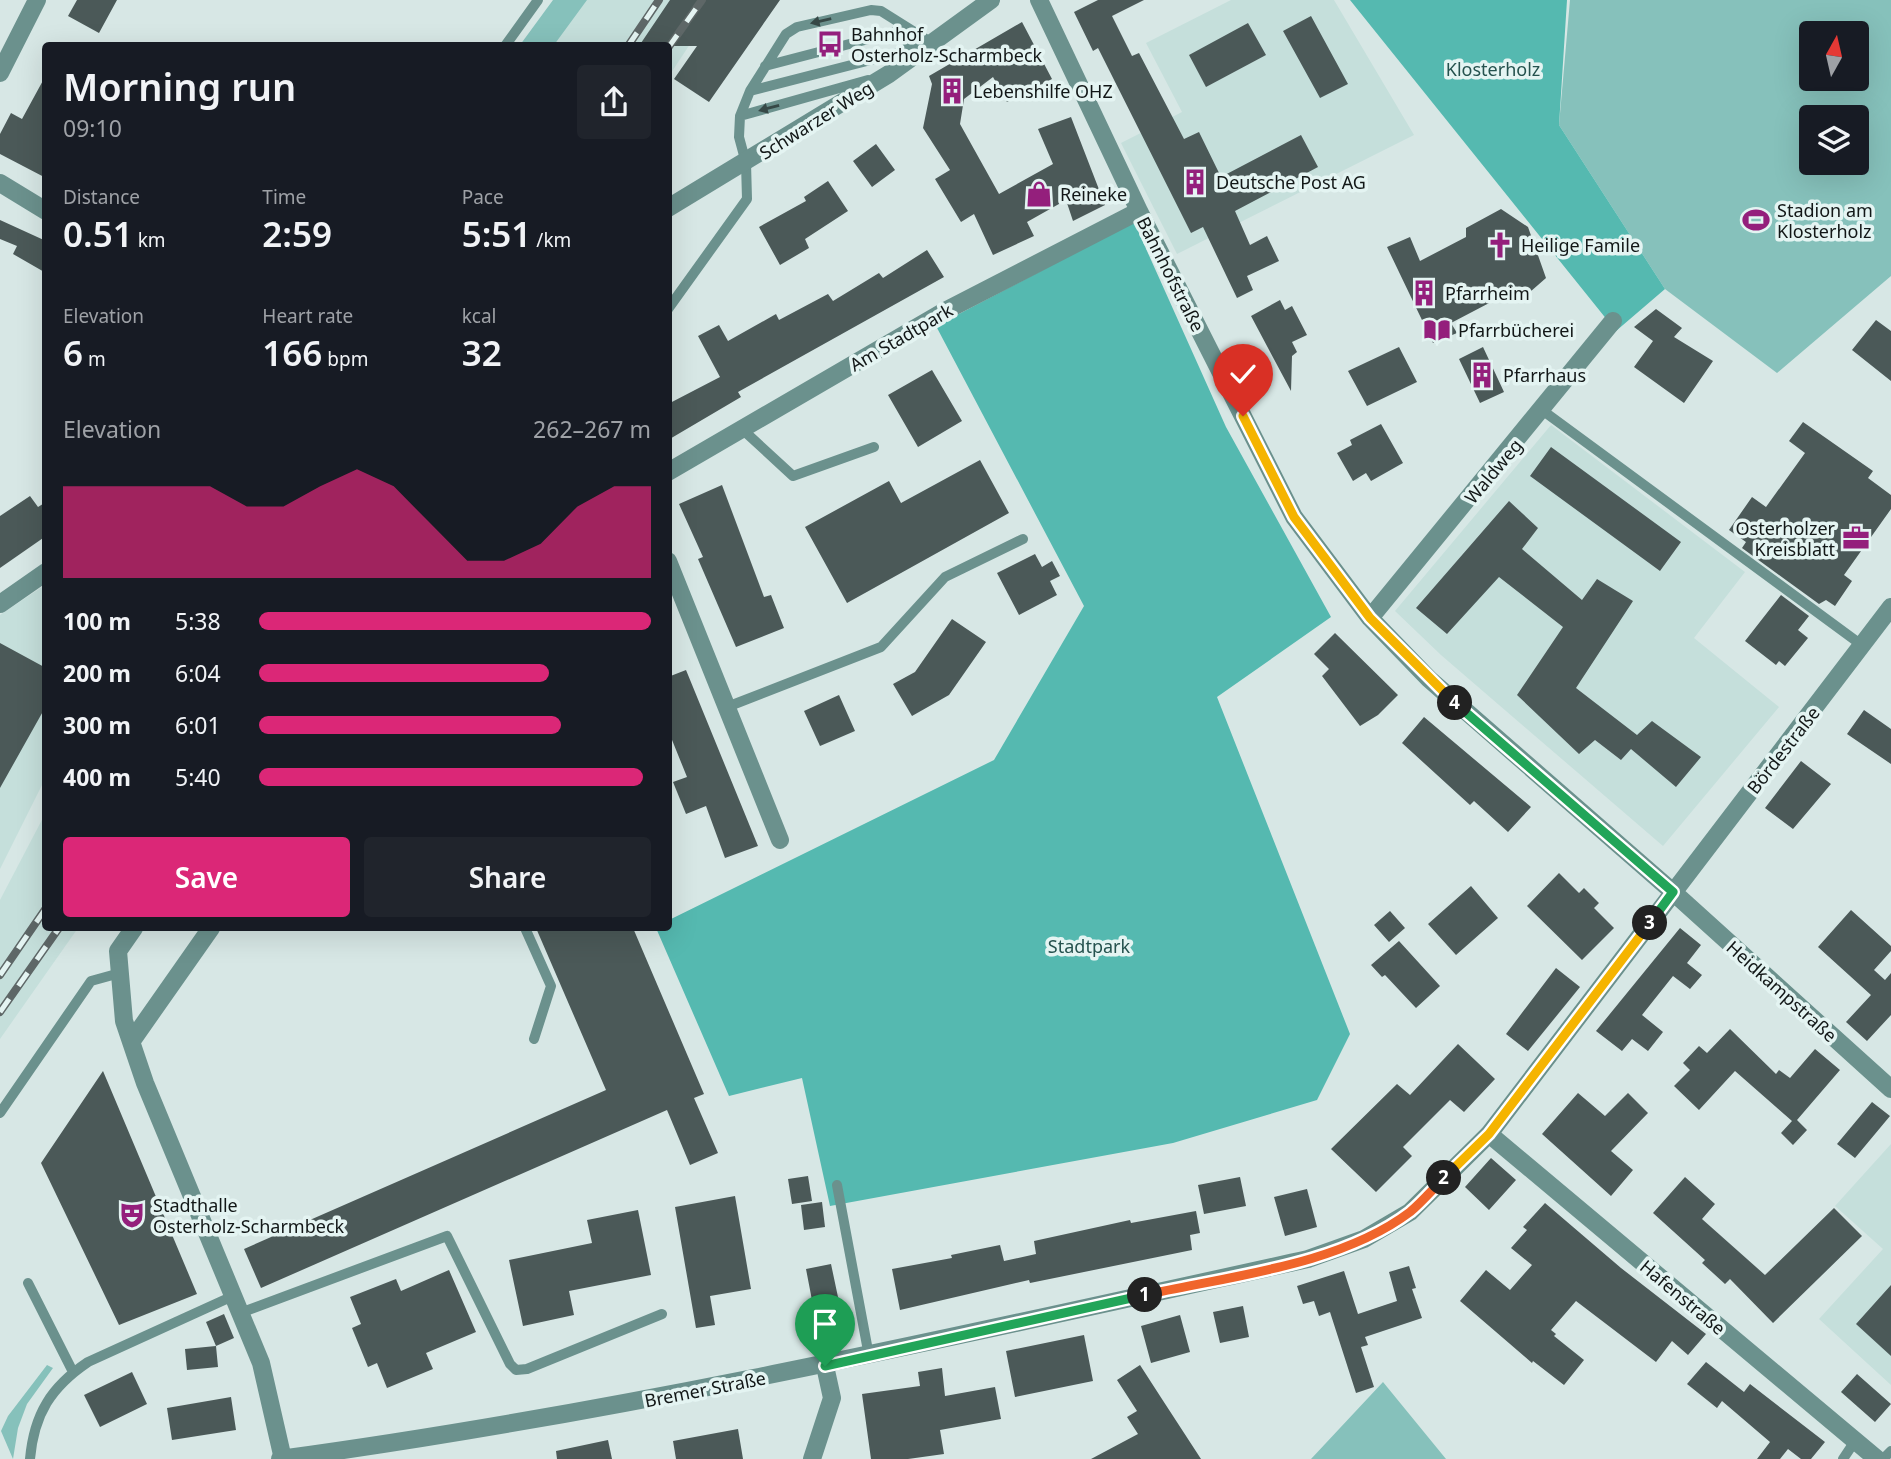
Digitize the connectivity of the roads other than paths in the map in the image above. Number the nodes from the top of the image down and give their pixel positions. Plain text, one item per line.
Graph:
1 (37, 0) edge
2 (538, 0) edge
3 (991, 0) edge
4 (1039, 0) edge
5 (908, 29) junction
6 (927, 39) junction
7 (508, 42) edge
8 (765, 66) junction
9 (0, 73) edge
10 (889, 74) junction
11 (750, 91) junction
12 (740, 116) junction
13 (746, 163) junction
14 (0, 183) edge
15 (672, 206) edge
16 (42, 209) edge
17 (1139, 211) junction
18 (672, 303) edge
19 (1613, 321) dead end
20 (1542, 410) junction
21 (743, 429) junction
22 (874, 447) dead end
23 (672, 470) edge
24 (1023, 539) dead end
25 (672, 571) edge
26 (42, 575) edge
27 (0, 604) edge
28 (1891, 607) edge
29 (1370, 618) junction
30 (1863, 646) junction
31 (727, 708) junction
32 (780, 840) dead end
33 (1673, 892) junction
34 (132, 931) edge
35 (209, 931) edge
36 (526, 931) edge
37 (120, 973) junction
38 (534, 1038) dead end
39 (131, 1042) junction
40 (1891, 1089) edge
41 (0, 1113) edge
42 (1489, 1134) junction
43 (837, 1185) dead end
44 (29, 1283) dead end
45 (233, 1296) junction
46 (240, 1313) junction
47 (662, 1314) dead end
48 (869, 1356) junction
49 (825, 1366) junction
50 (73, 1372) junction
51 (1855, 1441) junction
52 (1891, 1451) edge
53 (30, 1459) edge
54 (281, 1459) edge
55 (812, 1459) edge
56 (1843, 1459) edge
57 (1877, 1459) edge
58 (1883, 1459) edge

1 - 9 street
2 - 7 lane
3 - 6 street, Schwarzer Weg
4 - 17 street, Bahnhofstraße
5 - 6 lane
5 - 8 lane
5 -> 8 lane
6 - 10 street, Schwarzer Weg
6 - 11 lane
8 - 11 lane
10 -> 12 lane
10 - 13 street, Schwarzer Weg
11 - 12 lane
12 - 13 lane
13 - 15 street
13 - 18 lane, Schwarzer Weg
14 - 16 street
17 - 21 street, Am Stadtpark
17 - 29 street, Bahnhofstraße
19 - 20 street, Waldweg
20 - 29 street, Waldweg
20 - 30 lane
21 - 22 lane
21 - 23 street, Am Stadtpark
24 - 31 lane
25 - 31 street
26 - 27 street
28 - 30 street, Bördestraße
29 - 33 street, Bahnhofstraße
30 - 33 street, Bördestraße
31 - 32 street
33 - 40 street, Heidkampstraße
33 - 42 street, Bremer Straße
34 - 37 street
35 - 39 street
36 - 38 lane
37 - 39 street
37 - 41 lane
39 - 45 street
42 - 48 street, Bremer Straße
42 - 51 street, Hafenstraße
43 - 48 lane
44 - 50 lane
45 - 46 street
45 - 50 lane
46 - 47 lane
46 - 54 street
48 - 49 street, Bremer Straße
49 - 54 street, Bremer Straße
49 - 55 street
50 - 53 lane
51 - 56 lane
51 - 57 street, Hafenstraße
52 - 58 lane

